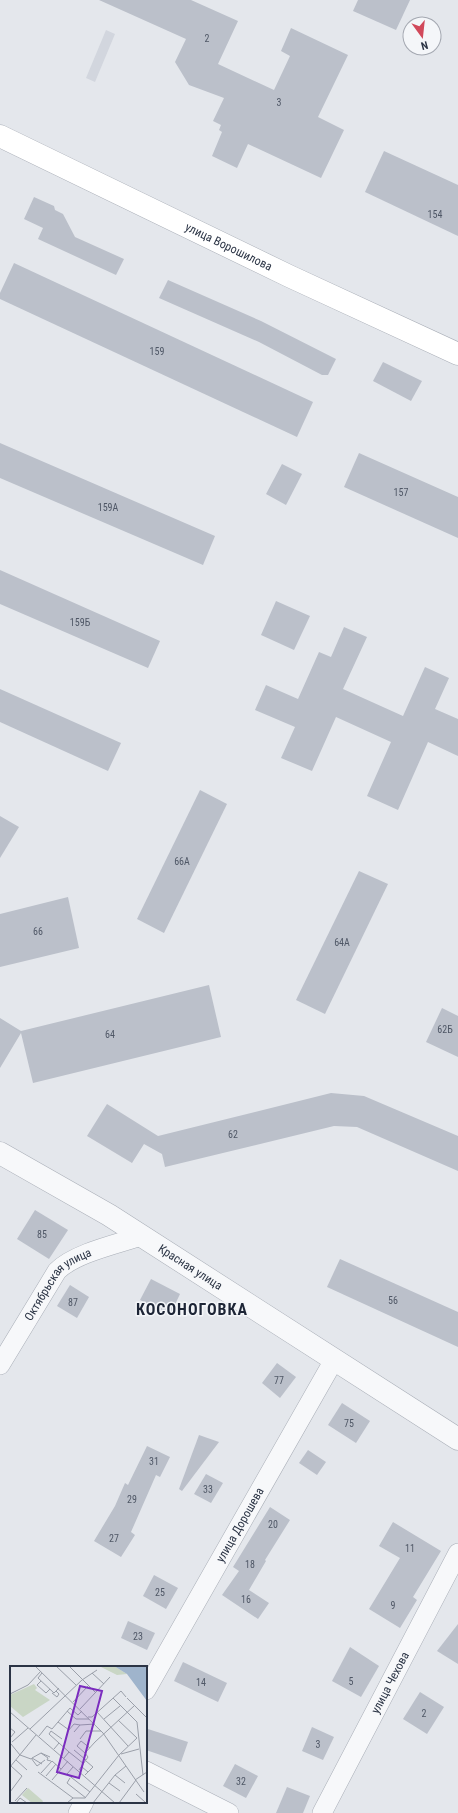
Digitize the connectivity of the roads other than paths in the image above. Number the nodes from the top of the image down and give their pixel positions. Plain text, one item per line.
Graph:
1 (0, 136) edge
2 (458, 354) edge
3 (0, 1153) edge
4 (141, 1236) junction
5 (334, 1360) junction
6 (0, 1365) edge
7 (458, 1438) edge
8 (458, 1553) edge
9 (147, 1688) edge
10 (147, 1771) edge
11 (83, 1803) edge
12 (78, 1813) edge
13 (229, 1813) edge
14 (322, 1813) edge

1 - 2 main road, улица Ворошилова
3 - 4 street, Красная улица
4 - 5 street, Красная улица
4 - 6 street, Октябрьская улица
5 - 7 street, Красная улица
5 - 9 street, улица Дорошева
8 - 14 street, улица Чехова
10 - 13 street
11 - 12 street

